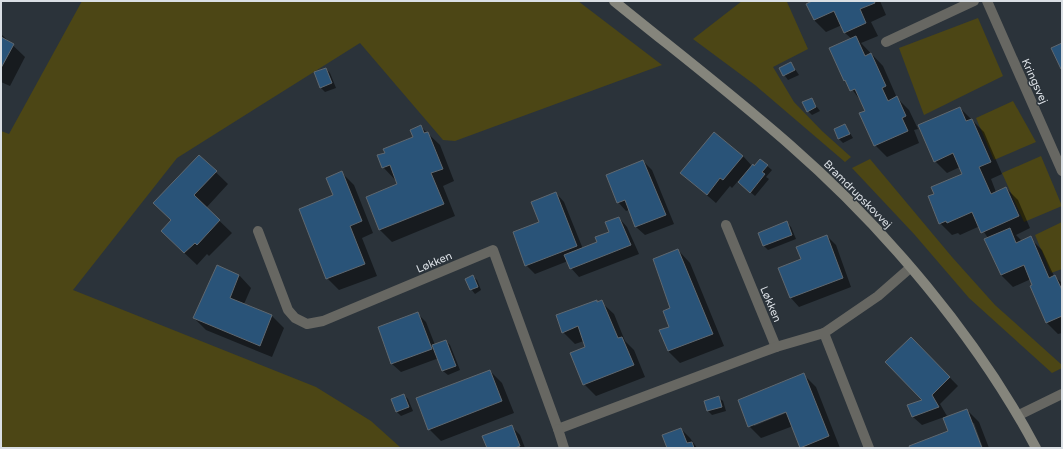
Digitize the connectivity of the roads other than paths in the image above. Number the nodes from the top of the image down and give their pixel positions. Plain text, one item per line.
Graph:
1 (614, 1) edge
2 (974, 1) edge
3 (987, 1) edge
4 (886, 42) dead end
5 (1062, 171) edge
6 (726, 225) dead end
7 (258, 231) dead end
8 (910, 268) junction
9 (824, 333) junction
10 (776, 347) junction
11 (1062, 394) edge
12 (1019, 415) junction
13 (558, 429) junction
14 (564, 448) edge
15 (870, 448) edge
16 (1036, 448) edge

1 - 8 street, Bramdrupskovvej
2 - 4 street
3 - 5 street, Kringsvej
6 - 10 street, Løkken
7 - 13 street, Løkken
8 - 9 street
8 - 12 street, Bramdrupskovvej
9 - 10 street
9 - 15 street
10 - 13 street
11 - 12 street
12 - 16 street, Bramdrupskovvej
13 - 14 street, Løkken

